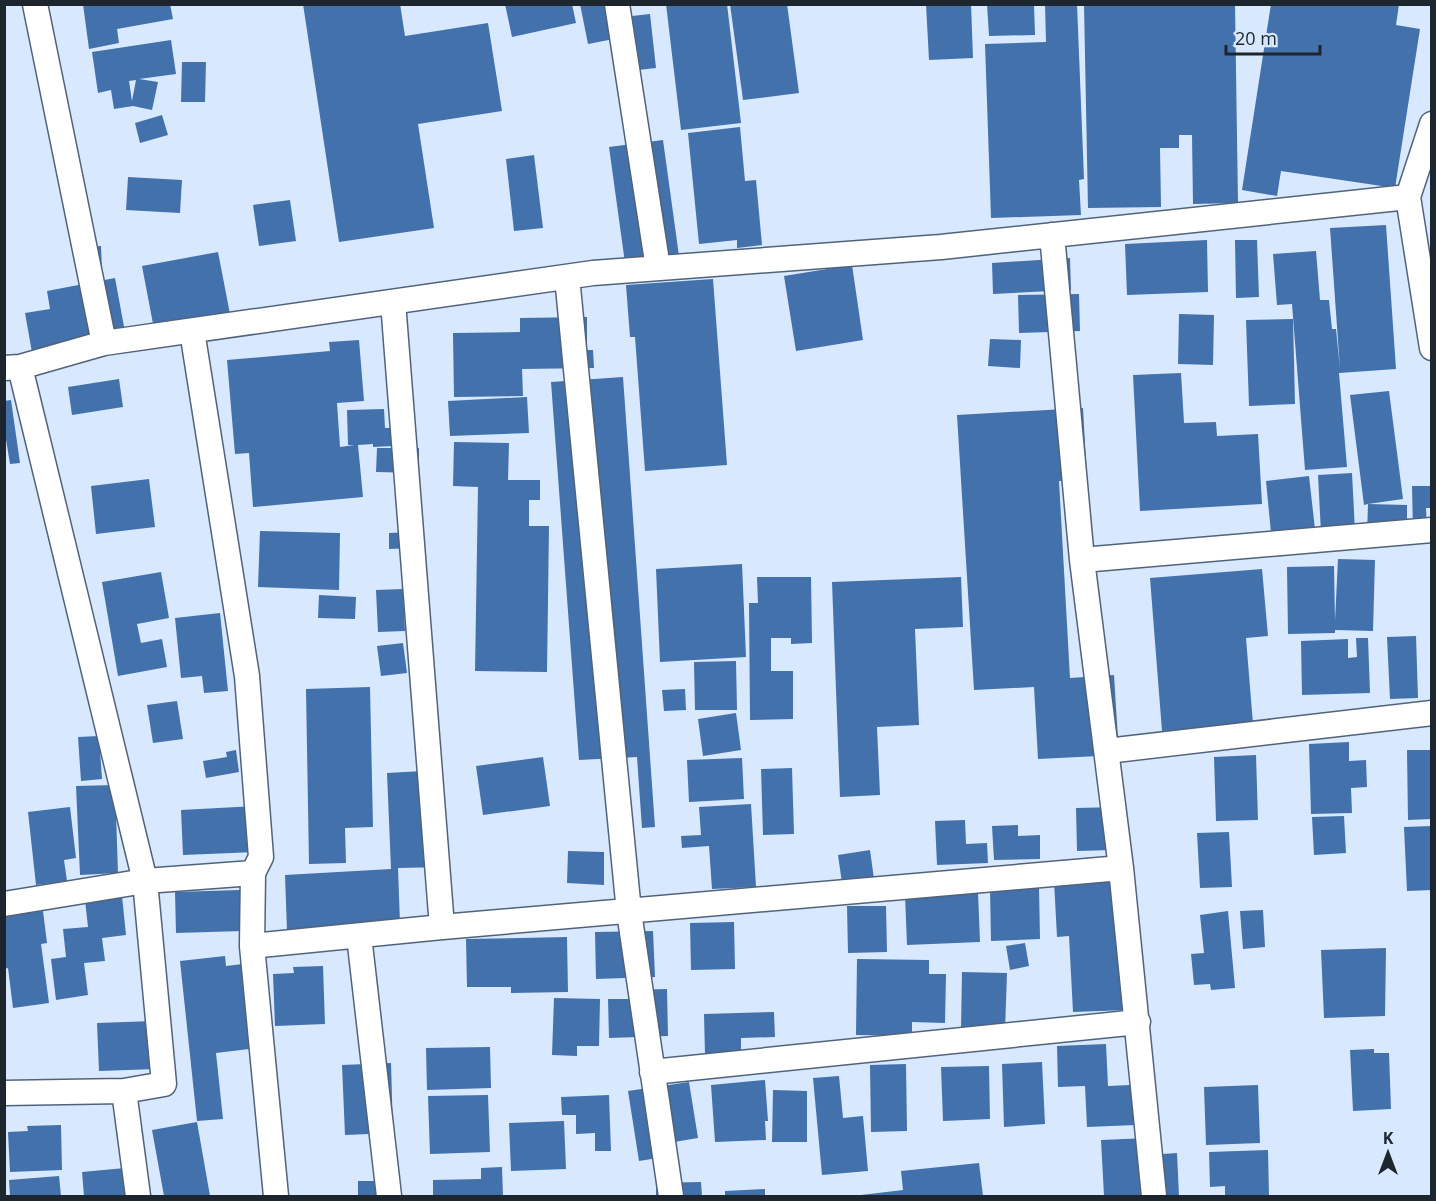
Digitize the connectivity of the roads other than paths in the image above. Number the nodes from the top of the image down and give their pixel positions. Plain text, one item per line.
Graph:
1 (35, 4) edge
2 (616, 4) edge
3 (1431, 124) edge
4 (1408, 197) junction
5 (1052, 235) junction
6 (658, 268) junction
7 (567, 277) junction
8 (393, 302) junction
9 (192, 331) junction
10 (104, 344) junction
11 (1431, 348) edge
12 (12, 367) edge
13 (1431, 530) edge
14 (1082, 560) junction
15 (1431, 713) edge
16 (1107, 751) junction
17 (1120, 868) junction
18 (254, 873) junction
19 (145, 881) junction
20 (4, 904) edge
21 (628, 912) junction
22 (442, 927) junction
23 (358, 936) junction
24 (252, 946) junction
25 (1137, 1022) junction
26 (652, 1072) junction
27 (124, 1091) junction
28 (4, 1093) edge
29 (138, 1197) edge
30 (276, 1197) edge
31 (389, 1197) edge
32 (671, 1197) edge
33 (1154, 1197) edge

1 - 10 street
2 - 6 street
3 - 4 street
4 - 5 street
4 - 11 street
5 - 6 street
5 - 14 street
6 - 7 street
7 - 8 street
7 - 21 street
8 - 9 street
8 - 22 street
9 - 10 street
9 - 18 street
10 - 12 street
12 - 19 street
13 - 14 street
14 - 16 street
15 - 16 street
16 - 17 street
17 - 21 street
17 - 25 street
18 - 19 street
18 - 24 street
19 - 20 street
19 - 27 street
21 - 22 street
21 - 26 street
22 - 23 street
23 - 24 street
23 - 31 street
24 - 30 street
25 - 26 street
25 - 33 street
26 - 32 street
27 - 28 street
27 - 29 street

